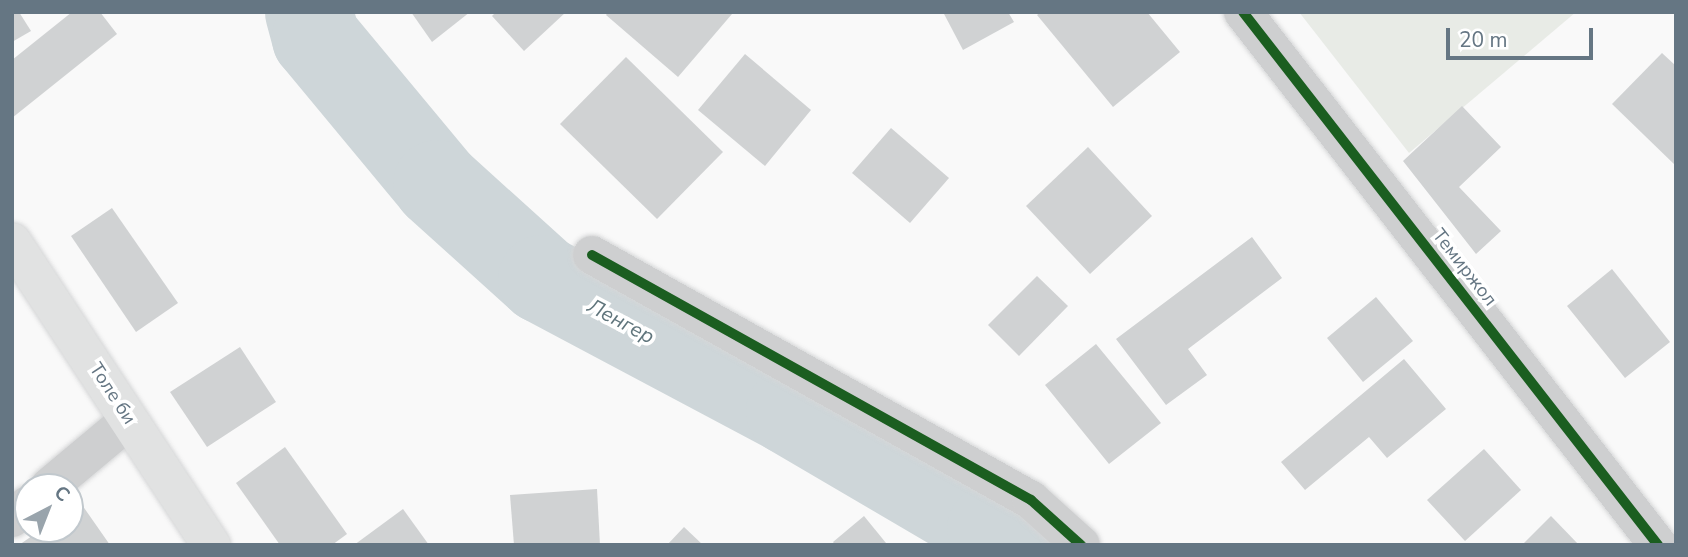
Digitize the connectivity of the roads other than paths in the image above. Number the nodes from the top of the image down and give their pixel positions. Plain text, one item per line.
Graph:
1 (1242, 12) edge
2 (12, 242) edge
3 (592, 255) dead end
4 (129, 420) junction
5 (66, 473) edge
6 (211, 545) edge
7 (1081, 545) edge
8 (1658, 545) edge

1 - 8 street, Темиржол
2 - 4 main road, Толе би
3 - 7 street
4 - 5 street
4 - 6 main road, Толе би

